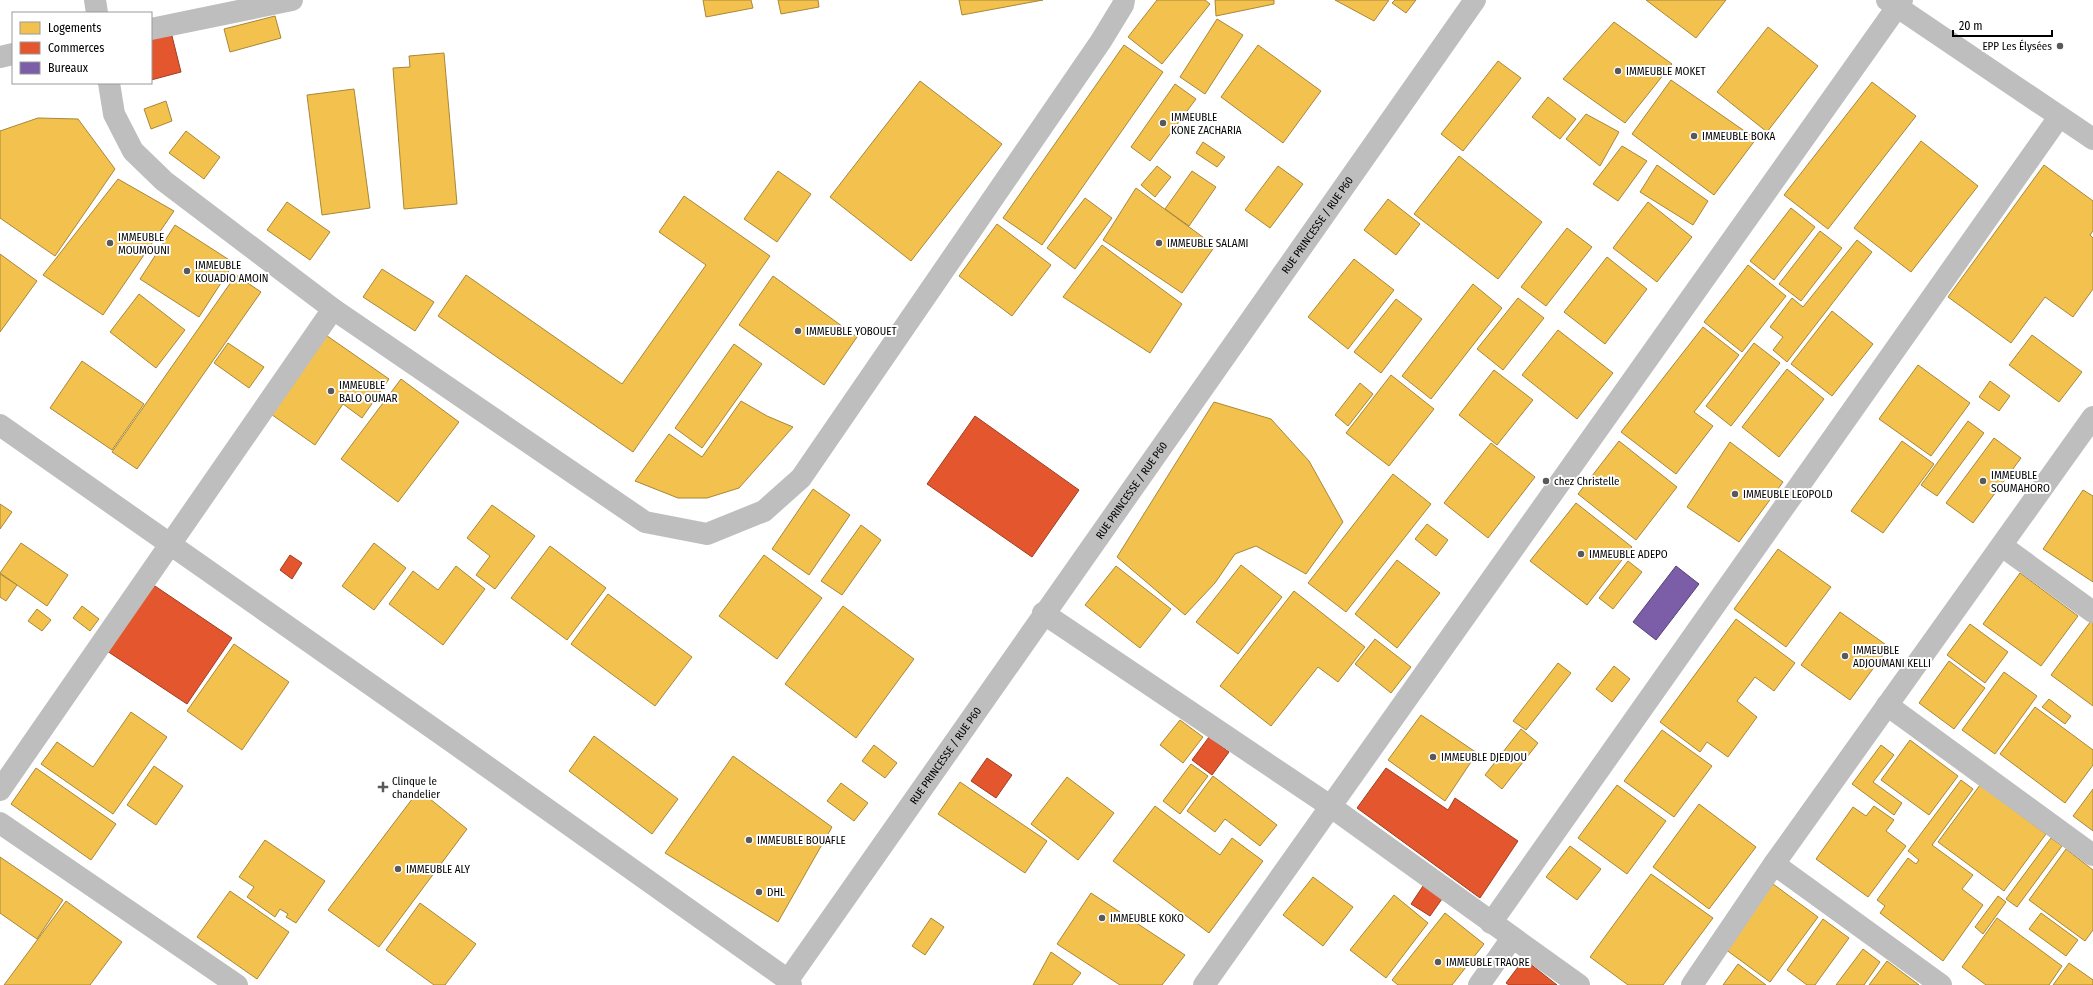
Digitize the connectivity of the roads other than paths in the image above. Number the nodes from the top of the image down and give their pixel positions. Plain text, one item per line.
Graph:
1 (95, 0) edge
2 (292, 0) edge
3 (1124, 0) edge
4 (1475, 0) edge
5 (1895, 2) edge
6 (97, 12) edge
7 (152, 29) edge
8 (12, 54) edge
9 (0, 57) edge
10 (109, 84) edge
11 (2059, 117) junction
12 (2093, 138) edge
13 (333, 309) junction
14 (2093, 417) edge
15 (0, 426) edge
16 (170, 543) junction
17 (2002, 546) junction
18 (2093, 612) edge
19 (1043, 613) junction
20 (1887, 705) junction
21 (0, 790) edge
22 (1330, 806) junction
23 (0, 824) edge
24 (2093, 855) edge
25 (1774, 864) junction
26 (1491, 923) junction
27 (1512, 938) junction
28 (789, 982) edge
29 (237, 985) edge
30 (1204, 985) edge
31 (1479, 985) edge
32 (1579, 985) edge
33 (1692, 985) edge
34 (1941, 985) edge

1 - 6 street
2 - 7 street
3 - 13 street
4 - 19 street, RUE PRINCESSE / RUE P60
5 - 11 street
5 - 22 street
8 - 9 street
10 - 13 street
11 - 12 street
11 - 26 street
13 - 16 street
14 - 17 street
15 - 16 street
16 - 21 street
16 - 28 street
17 - 18 street
17 - 20 street
19 - 22 street
19 - 28 street, RUE PRINCESSE / RUE P60
20 - 24 street
20 - 25 street
22 - 26 street
22 - 30 street
23 - 29 street
25 - 33 street
25 - 34 street
26 - 27 street
27 - 31 street
27 - 32 street

